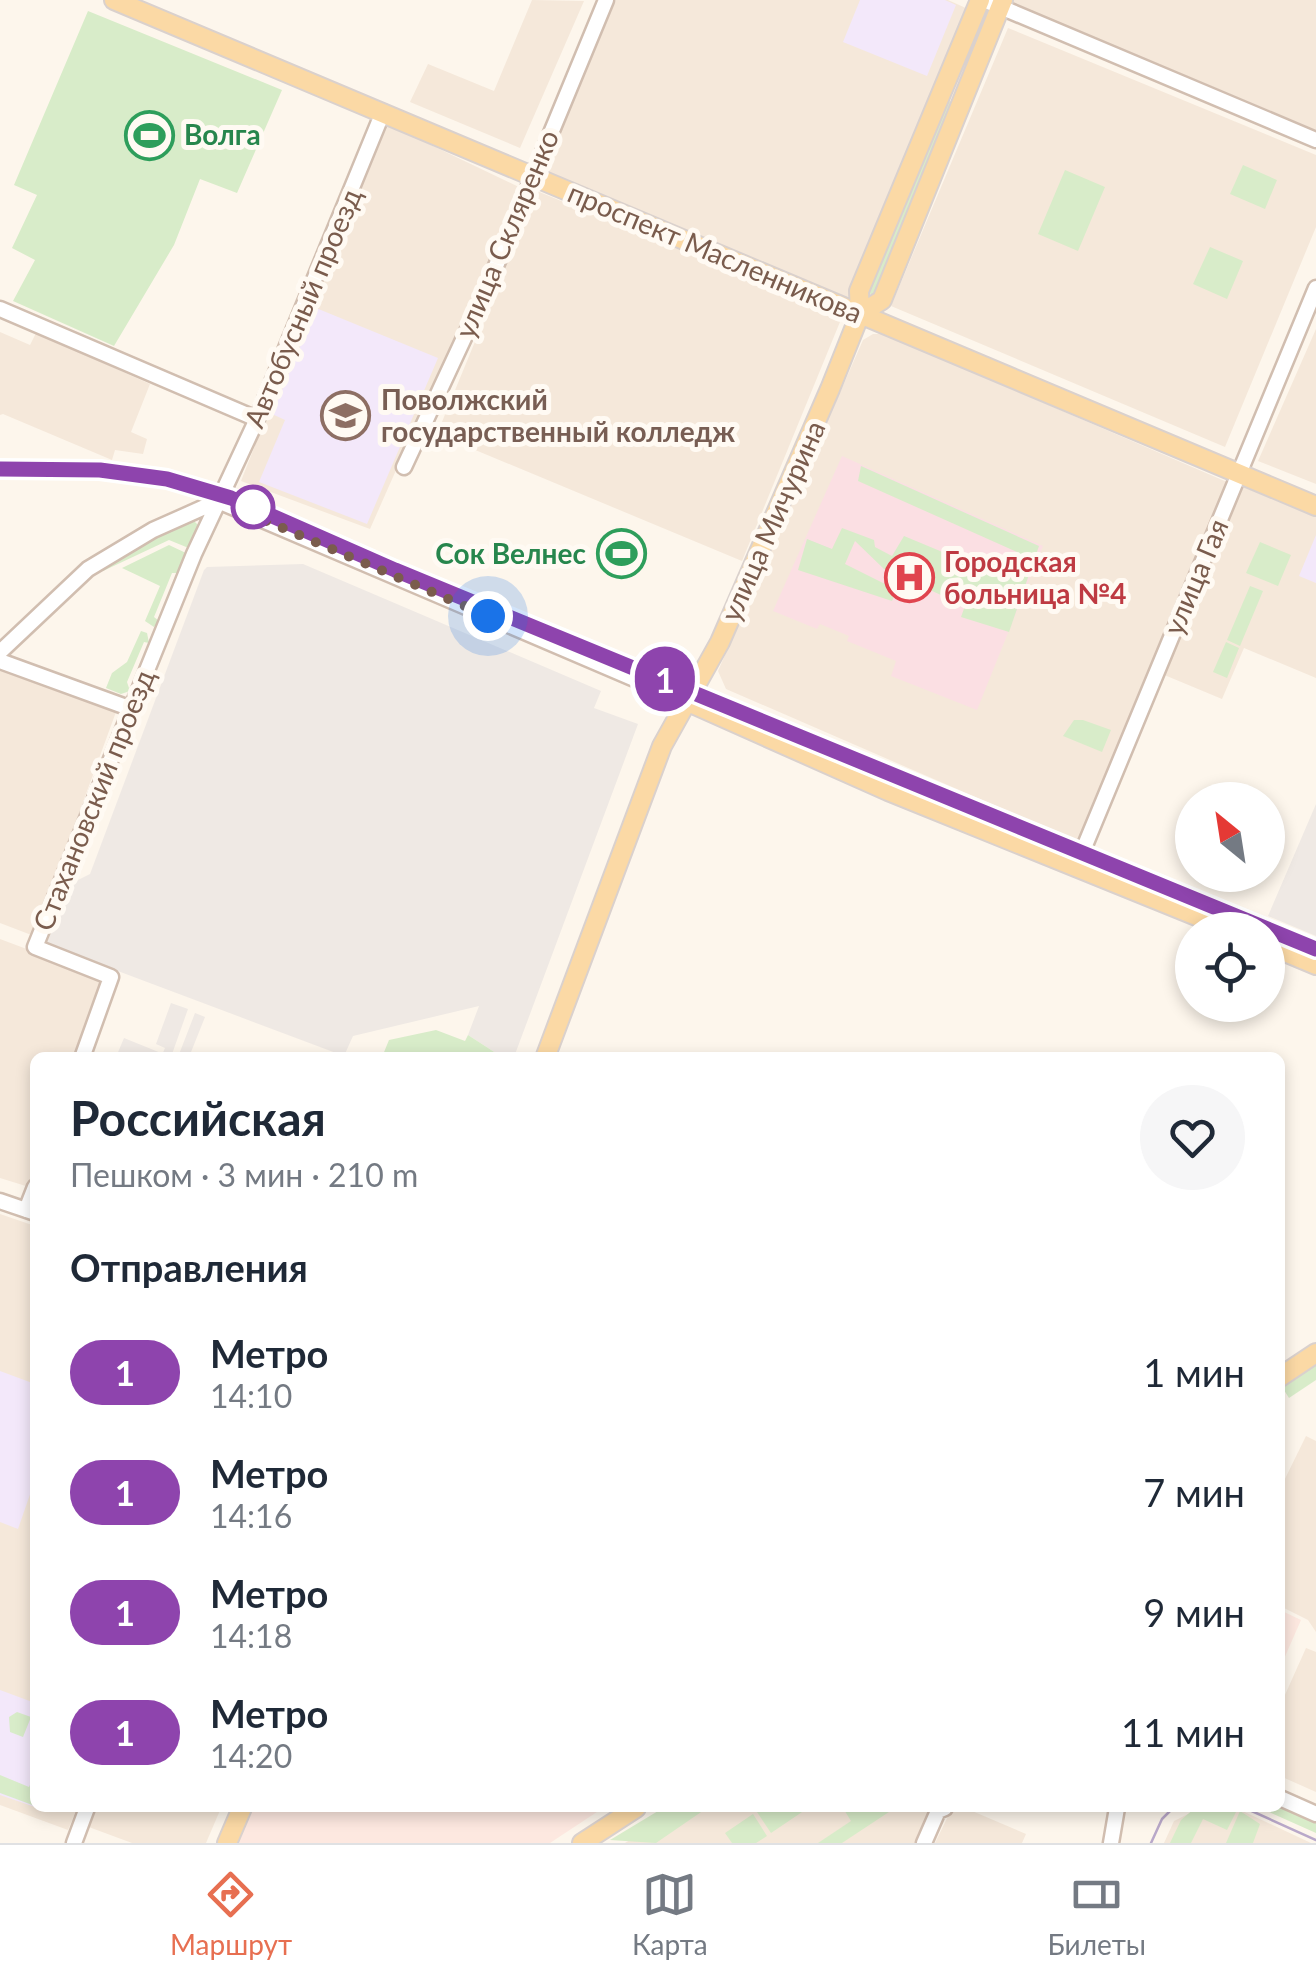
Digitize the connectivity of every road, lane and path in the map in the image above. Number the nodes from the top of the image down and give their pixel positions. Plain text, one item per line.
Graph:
1 (114, 0) edge
2 (606, 0) edge
3 (992, 2) edge
4 (383, 112) junction
5 (1316, 140) edge
6 (534, 177) junction
7 (1316, 288) edge
8 (0, 309) edge
9 (860, 314) junction
10 (257, 419) junction
11 (404, 467) dead end
12 (1239, 474) junction
13 (218, 501) junction
14 (1316, 506) edge
15 (194, 554) joint
16 (0, 652) edge
17 (0, 660) edge
18 (686, 700) junction
19 (129, 708) junction
20 (1076, 866) junction
21 (1187, 912) edge
22 (1285, 952) edge
23 (1316, 965) edge
24 (84, 1052) edge
25 (547, 1052) edge
26 (0, 1200) edge
27 (30, 1211) edge
28 (1316, 1354) edge
29 (1285, 1374) edge
30 (1285, 1800) edge
31 (85, 1812) edge
32 (240, 1812) edge
33 (631, 1812) edge
34 (938, 1812) edge
35 (1116, 1812) edge
36 (1316, 1814) edge
37 (594, 1840) edge
38 (74, 1843) edge
39 (227, 1843) edge
40 (924, 1843) edge
41 (1110, 1843) edge

1 - 4 main road, проспект Масленникова
2 - 6 street, улица Скляренко
3 - 5 street
3 - 9 main road, улица Мичурина
4 - 6 main road, проспект Масленникова
4 - 10 street, Автобусный проезд
6 - 9 main road, проспект Масленникова
6 - 11 street, улица Скляренко
7 - 12 street, улица Гая
8 - 10 street
9 - 12 main road, проспект Масленникова
9 - 18 main road, улица Мичурина
10 - 13 street, Автобусный проезд
12 - 14 main road, проспект Масленникова
12 - 20 street, улица Гая
13 - 15 street, Автобусный проезд
13 - 16 street
13 - 18 street
15 - 19 street, Стахановский проезд
17 - 19 street
18 - 20 main road
18 - 25 main road, улица Мичурина
19 - 24 street, Стахановский проезд
20 - 21 main road
22 - 23 main road
26 - 27 street
28 - 29 main road
30 - 36 street
31 - 38 street
32 - 39 main road
33 - 37 main road
34 - 40 street
35 - 41 street

